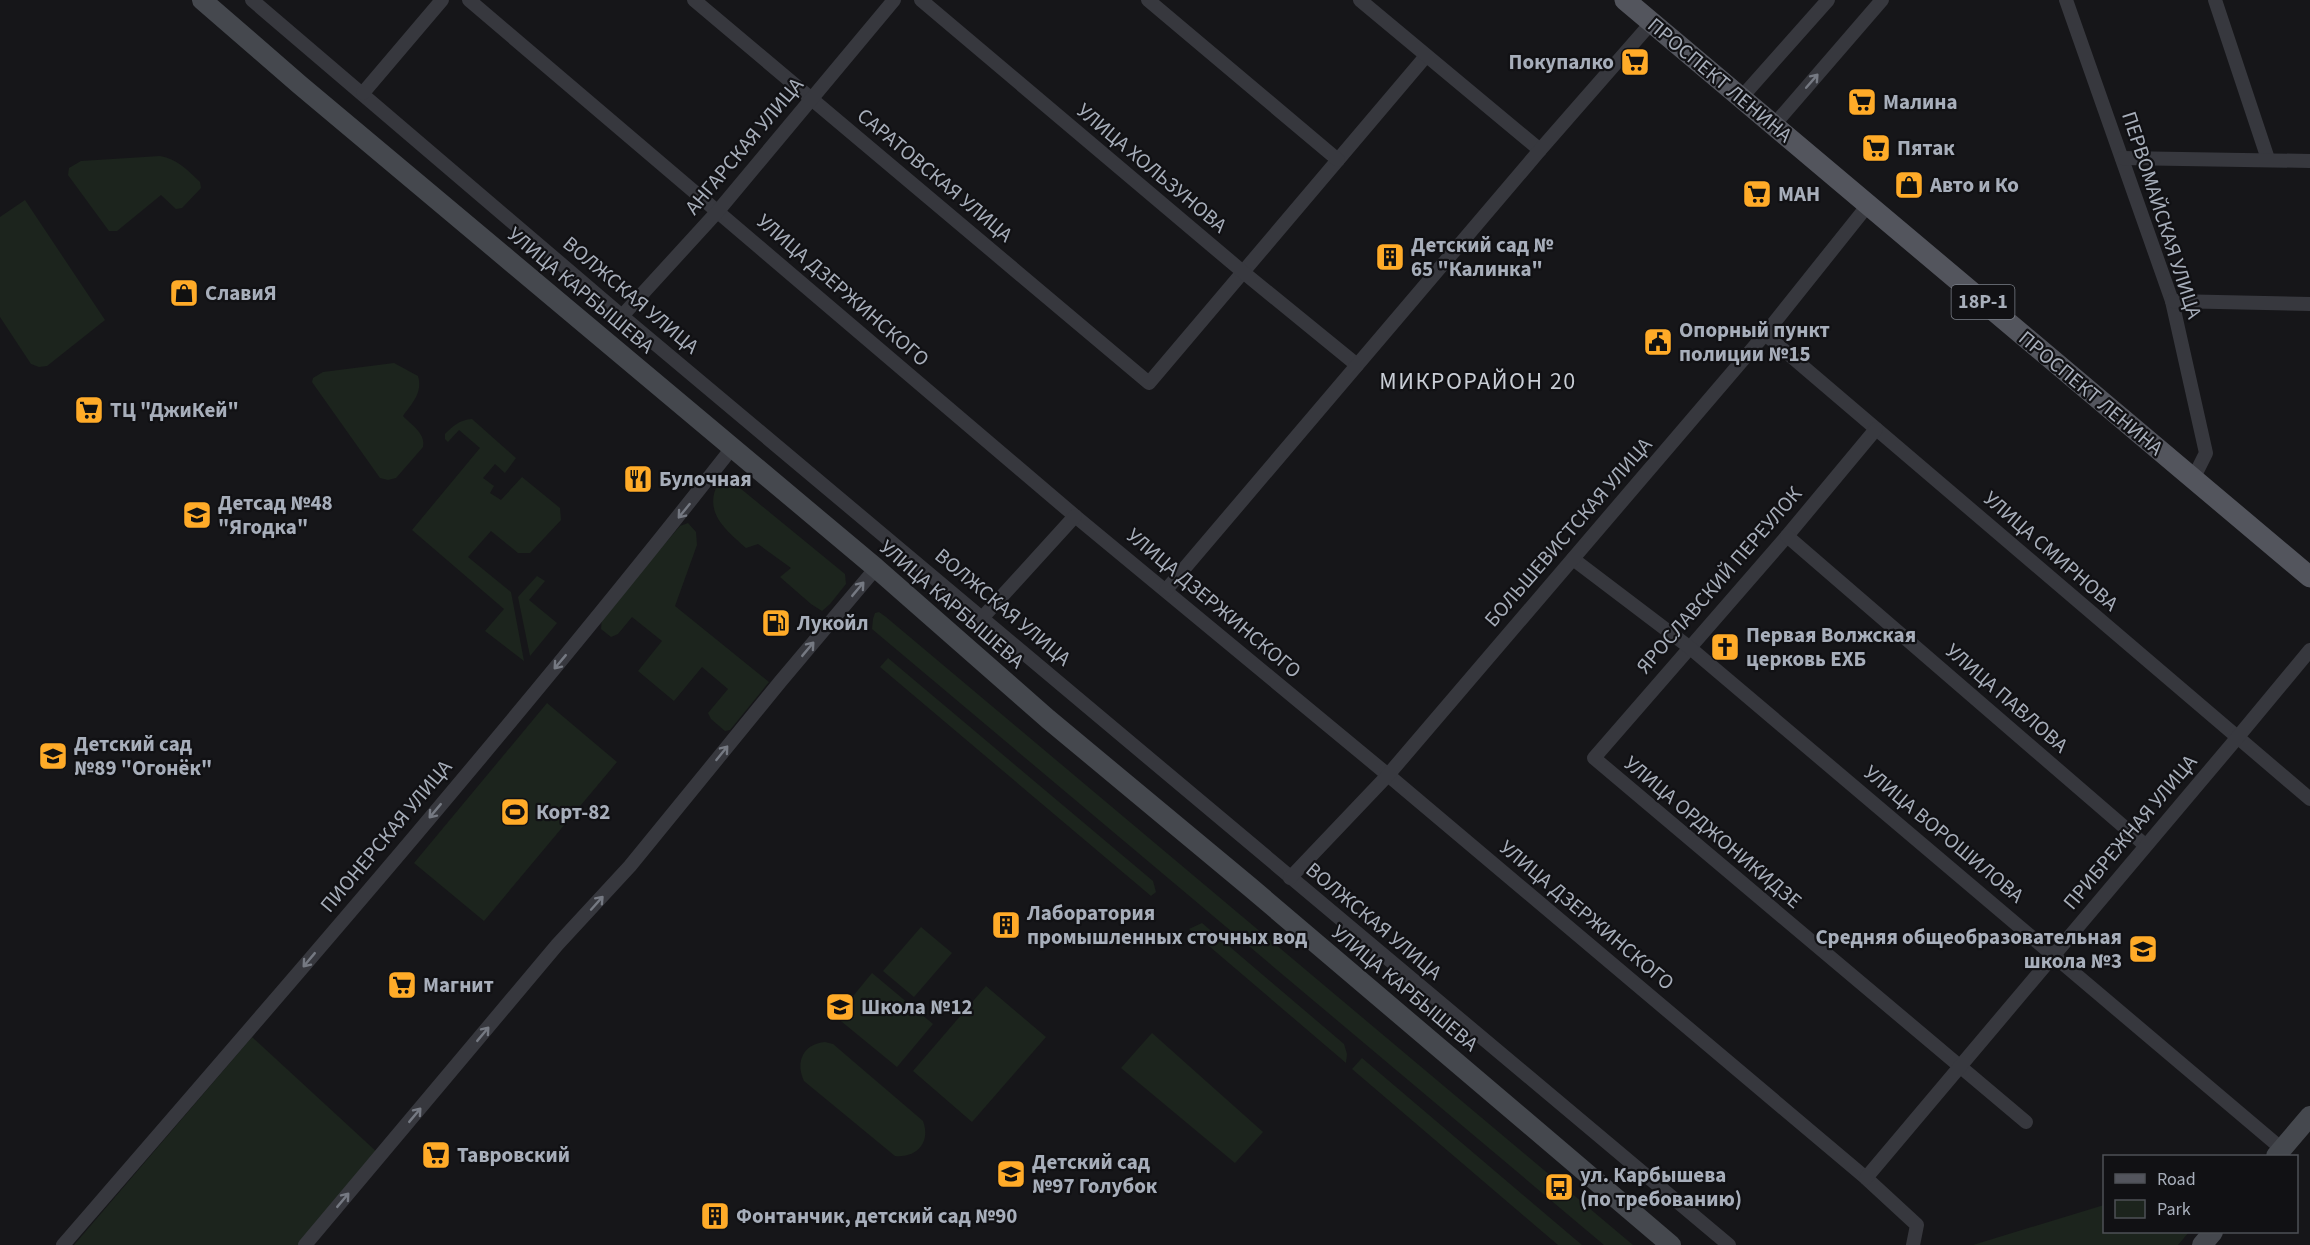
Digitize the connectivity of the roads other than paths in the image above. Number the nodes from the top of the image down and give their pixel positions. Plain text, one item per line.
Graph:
1 (202, 0) edge
2 (252, 0) edge
3 (442, 0) edge
4 (469, 0) edge
5 (694, 0) edge
6 (894, 0) edge
7 (921, 0) edge
8 (1148, 0) edge
9 (1360, 0) edge
10 (1625, 0) edge
11 (1827, 0) edge
12 (1882, 0) edge
13 (2066, 0) edge
14 (2215, 0) edge
15 (1652, 22) junction
16 (1426, 56) junction
17 (363, 93) junction
18 (811, 98) junction
19 (1741, 98) junction
20 (1774, 125) junction
21 (1540, 150) junction
22 (2122, 158) junction
23 (2268, 159) junction
24 (1338, 160) junction
25 (2310, 161) edge
26 (1868, 205) junction
27 (718, 211) junction
28 (1243, 272) junction
29 (2172, 301) junction
30 (2310, 304) edge
31 (622, 316) junction
32 (1765, 334) junction
33 (1357, 365) junction
34 (1876, 429) junction
35 (732, 448) junction
36 (2193, 479) junction
37 (1075, 516) junction
38 (1786, 536) junction
39 (1573, 559) junction
40 (876, 568) junction
41 (2310, 578) edge
42 (1166, 590) junction
43 (983, 617) junction
44 (1689, 647) junction
45 (2310, 650) edge
46 (2237, 738) junction
47 (1594, 758) joint
48 (1388, 775) junction
49 (2310, 799) edge
50 (2145, 845) junction
51 (1290, 878) junction
52 (2054, 954) junction
53 (1959, 1067) junction
54 (2310, 1116) edge
55 (2026, 1122) dead end
56 (2279, 1153) edge
57 (1866, 1178) junction
58 (2212, 1233) edge
59 (63, 1245) edge
60 (305, 1245) edge
61 (1671, 1245) edge
62 (1729, 1245) edge
63 (1913, 1245) edge
64 (2202, 1245) edge

1 - 35 street, УЛИЦА КАРБЫШЕВА
2 - 17 street, ВОЛЖСКАЯ УЛИЦА
3 - 17 street
4 - 27 street, УЛИЦА ДЗЕРЖИНСКОГО
5 - 18 street, САРАТОВСКАЯ УЛИЦА
6 - 18 street, АНГАРСКАЯ УЛИЦА
7 - 28 street, УЛИЦА ХОЛЬЗУНОВА
8 - 24 street
9 - 16 street
10 - 15 main road, ПРОСПЕКТ ЛЕНИНА / 18Р-1
11 - 19 street
20 -> 12 street
13 - 22 street, ПЕРВОМАЙСКАЯ УЛИЦА
14 - 23 street
15 - 19 main road, ПРОСПЕКТ ЛЕНИНА / 18Р-1
15 - 21 street
16 - 21 street
16 - 24 street
17 - 31 street, ВОЛЖСКАЯ УЛИЦА
18 - 27 street, АНГАРСКАЯ УЛИЦА
18 - 28 street, САРАТОВСКАЯ УЛИЦА
19 - 20 main road, ПРОСПЕКТ ЛЕНИНА / 18Р-1
20 - 26 main road, ПРОСПЕКТ ЛЕНИНА / 18Р-1
21 - 33 street
22 - 23 street
22 - 29 street, ПЕРВОМАЙСКАЯ УЛИЦА
23 - 25 street
24 - 28 street
26 - 32 street, БОЛЬШЕВИСТСКАЯ УЛИЦА
26 - 36 main road, ПРОСПЕКТ ЛЕНИНА / 18Р-1
27 - 31 street, АНГАРСКАЯ УЛИЦА
27 - 37 street, УЛИЦА ДЗЕРЖИНСКОГО
28 - 33 street, УЛИЦА ХОЛЬЗУНОВА
29 - 30 street
29 - 36 street, ПЕРВОМАЙСКАЯ УЛИЦА
31 - 43 street, ВОЛЖСКАЯ УЛИЦА
32 - 34 street, УЛИЦА СМИРНОВА
32 - 39 street, БОЛЬШЕВИСТСКАЯ УЛИЦА
33 - 42 street
34 - 38 street, ЯРОСЛАВСКИЙ ПЕРЕУЛОК
34 - 46 street, УЛИЦА СМИРНОВА
35 - 40 street, УЛИЦА КАРБЫШЕВА
35 -> 59 street, ПИОНЕРСКАЯ УЛИЦА
36 - 41 main road, ПРОСПЕКТ ЛЕНИНА / 18Р-1
37 - 42 street, УЛИЦА ДЗЕРЖИНСКОГО
37 - 43 street
38 - 44 street, ЯРОСЛАВСКИЙ ПЕРЕУЛОК
38 - 50 street, УЛИЦА ПАВЛОВА
39 - 44 street, УЛИЦА ВОРОШИЛОВА
39 - 48 street, БОЛЬШЕВИСТСКАЯ УЛИЦА
60 -> 40 street
40 - 61 street, УЛИЦА КАРБЫШЕВА
42 - 48 street, УЛИЦА ДЗЕРЖИНСКОГО
43 - 51 street, ВОЛЖСКАЯ УЛИЦА
44 - 47 street, ЯРОСЛАВСКИЙ ПЕРЕУЛОК
44 - 52 street, УЛИЦА ВОРОШИЛОВА
45 - 46 street, ПРИБРЕЖНАЯ УЛИЦА
46 - 49 street, УЛИЦА СМИРНОВА
46 - 50 street, ПРИБРЕЖНАЯ УЛИЦА
47 - 53 street, УЛИЦА ОРДЖОНИКИДЗЕ
48 - 51 street, БОЛЬШЕВИСТСКАЯ УЛИЦА
48 - 57 street, УЛИЦА ДЗЕРЖИНСКОГО
50 - 52 street, ПРИБРЕЖНАЯ УЛИЦА
51 - 62 street, ВОЛЖСКАЯ УЛИЦА
52 - 53 street, ПРИБРЕЖНАЯ УЛИЦА
52 - 56 street, УЛИЦА ВОРОШИЛОВА
53 - 55 street, УЛИЦА ОРДЖОНИКИДЗЕ
53 - 57 street, ПРИБРЕЖНАЯ УЛИЦА
54 - 56 street
57 - 63 street, УЛИЦА ДЗЕРЖИНСКОГО
58 - 64 street

